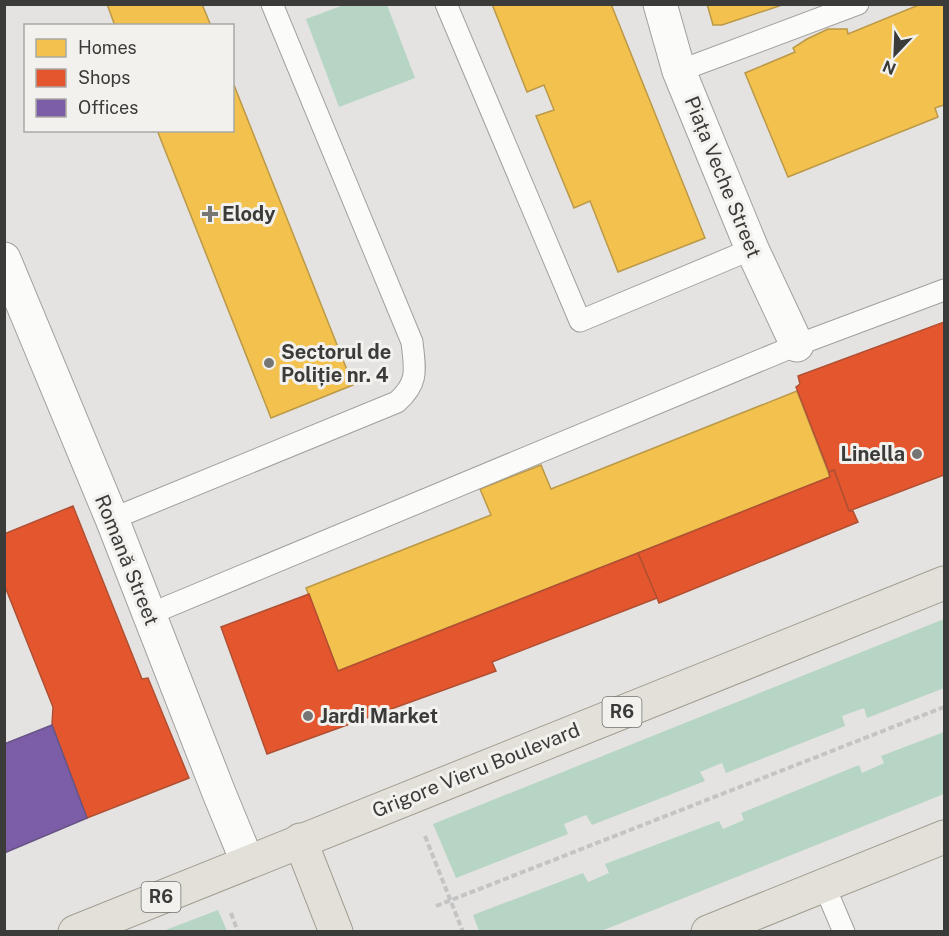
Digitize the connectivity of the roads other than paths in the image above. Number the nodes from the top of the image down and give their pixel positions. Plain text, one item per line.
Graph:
1 (272, 4) edge
2 (446, 4) edge
3 (660, 4) edge
4 (858, 4) edge
5 (679, 71) junction
6 (752, 249) junction
7 (4, 259) edge
8 (945, 290) edge
9 (797, 345) junction
10 (112, 519) junction
11 (945, 584) edge
12 (150, 614) junction
13 (945, 837) edge
14 (300, 840) junction
15 (248, 861) junction
16 (824, 885) junction
17 (75, 932) edge
18 (336, 932) edge
19 (708, 932) edge
20 (844, 932) edge

1 - 10 lane
2 - 6 lane
3 - 5 street, Piața Veche Street
4 - 5 lane
5 - 6 street, Piața Veche Street
6 - 9 street, Piața Veche Street
7 - 10 street, Romană Street
8 - 9 lane
9 - 12 lane
10 - 12 street, Romană Street
11 - 14 main road, Grigore Vieru Boulevard / R6
12 - 15 street, Romană Street
13 - 16 main road
14 - 15 main road, Grigore Vieru Boulevard / R6
14 - 18 main road
15 - 17 main road, Grigore Vieru Boulevard / R6
16 - 19 main road
16 - 20 lane

